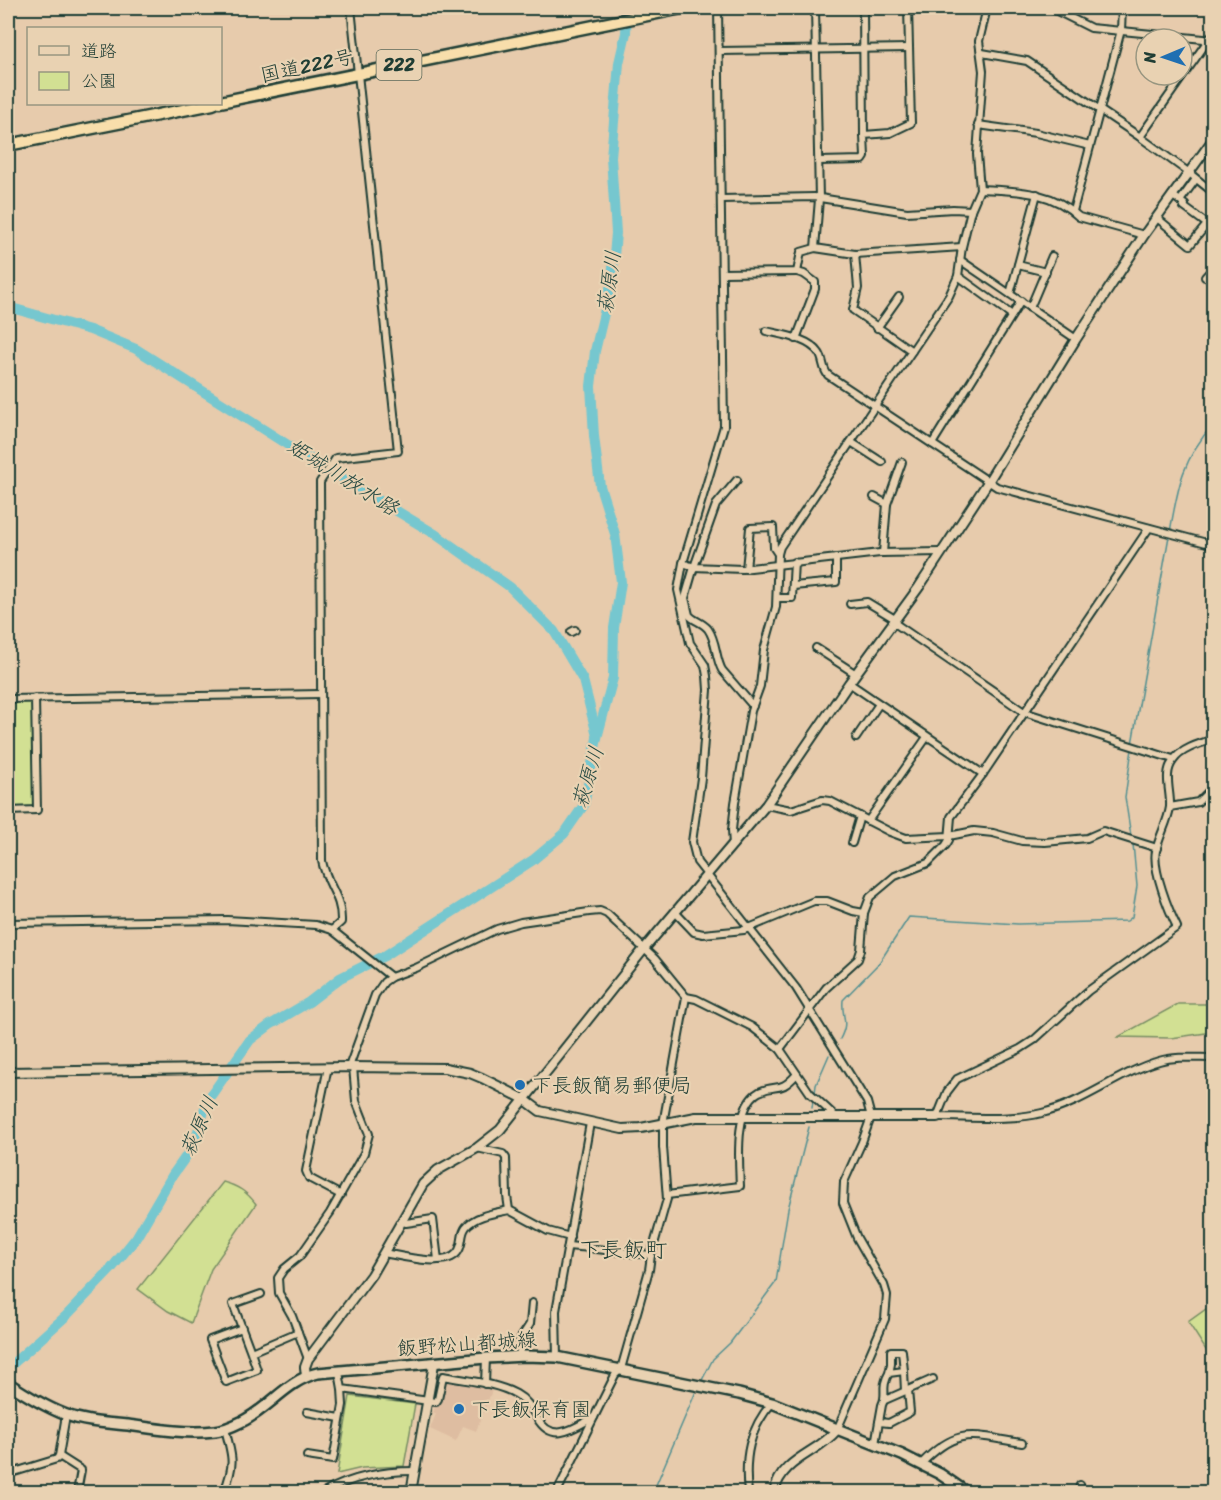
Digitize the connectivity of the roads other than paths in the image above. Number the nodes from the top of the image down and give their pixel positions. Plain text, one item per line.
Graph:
1 (351, 8) edge
2 (682, 8) edge
3 (718, 8) edge
4 (815, 8) edge
5 (863, 8) edge
6 (908, 8) edge
7 (987, 8) edge
8 (1051, 8) edge
9 (1071, 8) edge
10 (1122, 8) edge
11 (1068, 15) junction
12 (1121, 30) junction
13 (1214, 32) edge
14 (1211, 40) edge
15 (909, 48) junction
16 (816, 50) junction
17 (863, 50) junction
18 (719, 51) junction
19 (982, 53) junction
20 (357, 74) junction
21 (222, 102) edge
22 (208, 105) edge
23 (1099, 111) junction
24 (978, 125) junction
25 (864, 135) junction
26 (1140, 137) junction
27 (1214, 138) edge
28 (8, 146) edge
29 (1090, 146) junction
30 (819, 161) junction
31 (1188, 172) junction
32 (1196, 178) junction
33 (980, 189) junction
34 (1214, 193) edge
35 (1037, 194) junction
36 (1172, 195) junction
37 (721, 199) junction
38 (819, 199) junction
39 (1180, 201) junction
40 (971, 210) junction
41 (1073, 211) junction
42 (1214, 216) edge
43 (1156, 218) junction
44 (1207, 224) junction
45 (1144, 235) junction
46 (962, 247) junction
47 (815, 248) junction
48 (855, 254) junction
49 (1052, 256) dead end
50 (960, 260) junction
51 (1018, 265) junction
52 (1214, 267) edge
53 (797, 272) junction
54 (1046, 272) junction
55 (723, 273) junction
56 (958, 276) junction
57 (1205, 277) dead end
58 (1010, 294) junction
59 (899, 297) dead end
60 (1021, 301) junction
61 (1030, 308) junction
62 (1012, 315) junction
63 (878, 328) junction
64 (766, 330) dead end
65 (796, 339) junction
66 (1076, 339) junction
67 (912, 351) junction
68 (875, 406) junction
69 (851, 442) junction
70 (932, 444) junction
71 (882, 462) dead end
72 (902, 462) dead end
73 (737, 480) dead end
74 (988, 482) junction
75 (874, 497) dead end
76 (886, 504) junction
77 (1149, 528) junction
78 (1214, 545) edge
79 (942, 552) junction
80 (883, 553) junction
81 (778, 554) junction
82 (836, 558) junction
83 (794, 562) junction
84 (683, 563) junction
85 (778, 564) junction
86 (694, 567) junction
87 (746, 569) junction
88 (793, 586) junction
89 (777, 598) junction
90 (850, 604) dead end
91 (894, 621) junction
92 (816, 648) dead end
93 (856, 674) junction
94 (849, 683) junction
95 (321, 694) junction
96 (35, 698) junction
97 (8, 699) edge
98 (879, 704) junction
99 (753, 706) junction
100 (1024, 712) junction
101 (927, 737) junction
102 (856, 738) dead end
103 (1214, 739) edge
104 (1173, 759) junction
105 (983, 774) junction
106 (1214, 786) edge
107 (766, 805) junction
108 (1170, 807) junction
109 (8, 811) edge
110 (860, 816) junction
111 (868, 821) junction
112 (949, 836) junction
113 (852, 843) dead end
114 (734, 845) junction
115 (1157, 848) junction
116 (708, 876) junction
117 (676, 913) junction
118 (864, 913) junction
119 (8, 923) edge
120 (750, 928) junction
121 (333, 932) junction
122 (644, 949) junction
123 (389, 975) junction
124 (686, 997) junction
125 (810, 1009) junction
126 (780, 1049) junction
127 (1214, 1058) edge
128 (328, 1067) junction
129 (351, 1067) junction
130 (8, 1072) edge
131 (796, 1075) junction
132 (524, 1099) junction
133 (835, 1116) junction
134 (743, 1117) junction
135 (871, 1117) junction
136 (937, 1117) junction
137 (590, 1123) junction
138 (663, 1124) junction
139 (477, 1148) junction
140 (341, 1195) junction
141 (667, 1195) junction
142 (509, 1210) junction
143 (402, 1221) junction
144 (570, 1237) junction
145 (568, 1246) junction
146 (384, 1253) junction
147 (651, 1255) junction
148 (438, 1260) junction
149 (261, 1294) dead end
150 (532, 1303) dead end
151 (242, 1328) junction
152 (298, 1332) junction
153 (250, 1352) junction
154 (520, 1356) junction
155 (557, 1357) junction
156 (486, 1358) junction
157 (308, 1359) junction
158 (434, 1364) junction
159 (621, 1370) junction
160 (904, 1371) junction
161 (339, 1372) junction
162 (889, 1373) junction
163 (306, 1376) junction
164 (933, 1379) dead end
165 (8, 1383) edge
166 (485, 1384) junction
167 (342, 1389) junction
168 (907, 1391) junction
169 (885, 1400) junction
170 (427, 1401) junction
171 (772, 1403) junction
172 (307, 1412) dead end
173 (66, 1415) junction
174 (594, 1417) junction
175 (340, 1418) junction
176 (879, 1422) junction
177 (225, 1429) junction
178 (837, 1430) junction
179 (1022, 1443) dead end
180 (875, 1444) junction
181 (59, 1456) junction
182 (307, 1456) dead end
183 (921, 1464) junction
184 (415, 1471) junction
185 (8, 1474) edge
186 (1080, 1485) dead end
187 (77, 1492) edge
188 (224, 1492) edge
189 (325, 1492) edge
190 (411, 1492) edge
191 (556, 1492) edge
192 (748, 1492) edge
193 (774, 1492) edge
194 (966, 1492) edge
195 (1078, 1492) edge

1 - 20 street
2 - 20 highway, 国道222号 / 222
3 - 18 street
4 - 16 street
5 - 17 street
6 - 15 street
7 - 19 street
8 - 11 street
9 - 11 street
10 - 12 street
11 - 12 street
12 - 14 street
12 - 23 street
13 - 14 street
14 - 26 street
15 - 17 street
15 - 25 street
16 - 17 street
16 - 18 street
16 - 30 street
17 - 25 street
18 - 37 street
19 - 23 street
19 - 24 street
20 - 21 highway, 国道222号 / 222
20 - 95 street
22 - 28 highway
23 - 26 street
23 - 29 street
24 - 29 street
24 - 33 street
25 - 30 street
26 - 31 street
27 - 31 street
29 - 41 street
30 - 38 street
31 - 32 street
31 - 36 street
32 - 34 street
32 - 39 street
33 - 35 street
33 - 40 street
35 - 41 street
35 - 51 street
36 - 39 street
36 - 43 street
37 - 38 street
37 - 55 street
38 - 40 street
38 - 47 street
39 - 44 street
40 - 46 street
41 - 45 street
42 - 44 street
43 - 44 street
43 - 45 street
45 - 66 street
46 - 48 street
46 - 50 street
47 - 48 street
47 - 53 street
48 - 63 street
49 - 54 street
50 - 56 street
50 - 58 street
51 - 54 street
51 - 58 street
52 - 57 street
53 - 55 street
53 - 65 street
54 - 61 street
55 - 84 street
56 - 62 street
56 - 67 street
58 - 60 street
59 - 63 street
60 - 61 street
60 - 62 street
61 - 66 street
62 - 70 street
63 - 67 street
64 - 65 street
65 - 68 street
66 - 74 street
67 - 68 street
68 - 69 street
68 - 70 street
69 - 71 street
69 - 81 street
70 - 74 street
72 - 76 street
73 - 86 street
74 - 77 street
74 - 79 street
75 - 76 street
76 - 80 street
77 - 78 street
77 - 100 street
79 - 80 street
79 - 91 street
80 - 82 street
81 - 85 street
81 - 87 street
82 - 83 street
82 - 88 street
83 - 85 street
83 - 88 street
84 - 86 street
84 - 116 street
85 - 87 street
85 - 89 street
86 - 87 street
86 - 99 street
88 - 89 street
89 - 99 street
90 - 91 street
91 - 93 street
91 - 100 street
92 - 93 street
93 - 94 street
94 - 98 street
94 - 107 street
95 - 96 street
95 - 121 street
96 - 97 street
96 - 109 street
98 - 101 street
98 - 102 street
99 - 114 street
100 - 104 street
100 - 105 street
101 - 105 street
101 - 111 street
103 - 104 street
104 - 108 street
105 - 112 street
106 - 108 street
107 - 110 street
107 - 114 street
108 - 115 street
110 - 111 street
110 - 113 street
111 - 112 street
112 - 115 street
112 - 118 street
114 - 116 street
115 - 136 street
116 - 117 street
116 - 120 street
117 - 120 street
117 - 122 street
118 - 120 street
118 - 125 street
119 - 121 street
120 - 125 street
121 - 123 street
122 - 123 street
122 - 124 street
122 - 132 street
123 - 129 street
124 - 126 street
124 - 138 street
125 - 126 street
125 - 135 street
126 - 131 street
127 - 136 street
128 - 129 street
128 - 130 street
128 - 140 street
129 - 132 street
129 - 140 street
131 - 133 street
131 - 134 street
132 - 137 street
132 - 139 street
133 - 134 street
133 - 135 street
134 - 138 street
134 - 141 street
135 - 136 street
135 - 178 street
137 - 138 street
137 - 144 street
138 - 141 street
139 - 142 street
139 - 143 street
140 - 152 street
141 - 147 street
142 - 144 street
142 - 148 street
143 - 146 street
143 - 148 street
144 - 145 street
145 - 147 street
145 - 155 street
146 - 148 street
146 - 157 street
147 - 159 street
149 - 151 street
150 - 154 street
151 - 153 street
151 - 153 street
152 - 153 street
152 - 157 street
154 - 155 main road, 飯野松山都城線
154 - 156 main road, 飯野松山都城線
155 - 159 main road, 飯野松山都城線
156 - 158 main road, 飯野松山都城線
156 - 166 street
157 - 163 street
158 - 161 main road, 飯野松山都城線
158 - 170 street
159 - 171 main road, 飯野松山都城線
159 - 174 street
160 - 162 street
160 - 162 street
160 - 168 street
161 - 163 main road, 飯野松山都城線
161 - 167 street
162 - 169 street
163 - 177 main road, 飯野松山都城線
164 - 168 street
165 - 173 main road, 飯野松山都城線
166 - 170 street
166 - 174 street
167 - 170 street
167 - 175 street
168 - 169 street
168 - 176 street
169 - 176 street
170 - 184 street
171 - 178 main road, 飯野松山都城線
171 - 192 street
172 - 175 street
173 - 177 main road, 飯野松山都城線
173 - 181 street
174 - 191 street
175 - 182 street
176 - 180 street
177 - 188 street
178 - 180 main road, 飯野松山都城線
178 - 193 street
179 - 183 street
180 - 183 main road, 飯野松山都城線
181 - 185 street
181 - 187 street
183 - 194 main road, 飯野松山都城線
184 - 189 street
184 - 190 street
186 - 195 street

